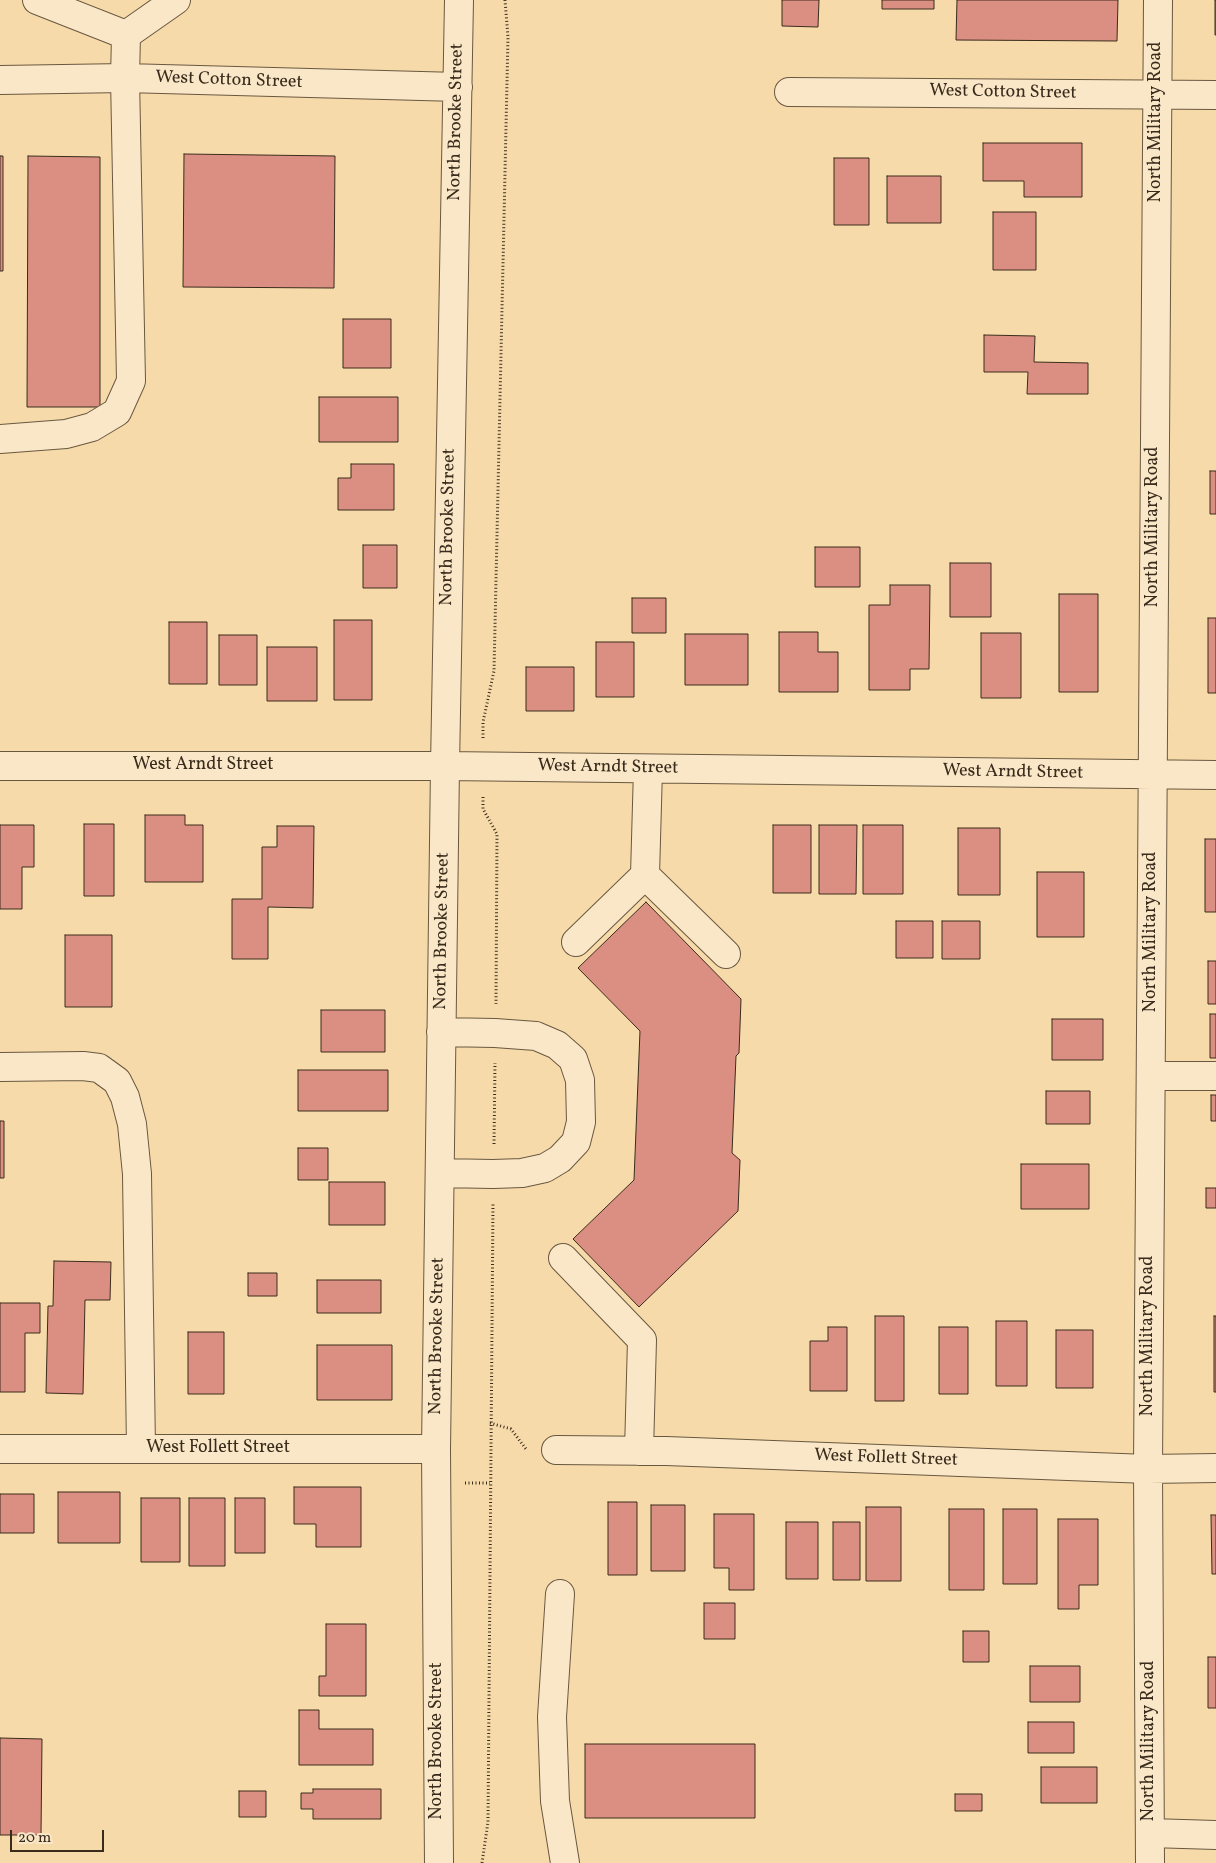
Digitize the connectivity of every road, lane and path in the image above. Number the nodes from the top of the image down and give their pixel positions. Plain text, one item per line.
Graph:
1 (37, 0) edge
2 (176, 0) edge
3 (459, 0) edge
4 (504, 0) edge
5 (1158, 0) edge
6 (126, 35) junction
7 (124, 78) junction
8 (0, 80) edge
9 (458, 87) junction
10 (789, 92) dead end
11 (1156, 94) junction
12 (1216, 95) edge
13 (0, 439) edge
14 (0, 766) edge
15 (445, 766) junction
16 (482, 767) junction
17 (648, 769) junction
18 (1153, 774) junction
19 (1216, 775) edge
20 (645, 876) junction
21 (576, 942) dead end
22 (726, 954) dead end
23 (441, 1032) junction
24 (495, 1033) junction
25 (0, 1067) edge
26 (1151, 1076) junction
27 (1216, 1076) edge
28 (440, 1173) junction
29 (493, 1174) junction
30 (563, 1258) dead end
31 (490, 1423) junction
32 (0, 1449) edge
33 (141, 1449) junction
34 (436, 1449) junction
35 (556, 1450) joint
36 (639, 1451) junction
37 (1148, 1468) junction
38 (1216, 1468) edge
39 (560, 1594) dead end
40 (1150, 1833) junction
41 (1216, 1834) edge
42 (439, 1863) edge
43 (482, 1863) edge
44 (566, 1863) edge
45 (1150, 1863) edge

1 - 6 street
2 - 6 street
3 - 9 street, North Brooke Street
4 - 16 path
5 - 11 street, North Military Road
6 - 7 street
7 - 8 street, West Cotton Street
7 - 9 street, West Cotton Street
7 - 13 street
9 - 15 street, North Brooke Street
10 - 11 street, West Cotton Street
11 - 12 street, West Cotton Street
11 - 18 street, North Military Road
14 - 15 street, West Arndt Street
15 - 16 street, West Arndt Street
15 - 23 street, North Brooke Street
16 - 17 street, West Arndt Street
16 - 24 path
17 - 18 street, West Arndt Street
17 - 20 street
18 - 19 street, West Arndt Street
18 - 26 street, North Military Road
20 - 21 street
20 - 22 street
23 - 24 street
23 - 28 street, North Brooke Street
24 - 29 path
24 - 29 street
25 - 33 street
26 - 27 street
26 - 37 street, North Military Road
28 - 29 street
28 - 34 street, North Brooke Street
29 - 31 path
30 - 36 street
31 - 35 path
31 - 43 path
32 - 33 street, West Follett Street
33 - 34 street, West Follett Street
34 - 42 street, North Brooke Street
35 - 36 street, West Follett Street
36 - 37 street, West Follett Street
37 - 38 street, West Follett Street
37 - 40 street, North Military Road
39 - 44 street
40 - 41 street
40 - 45 street, North Military Road

